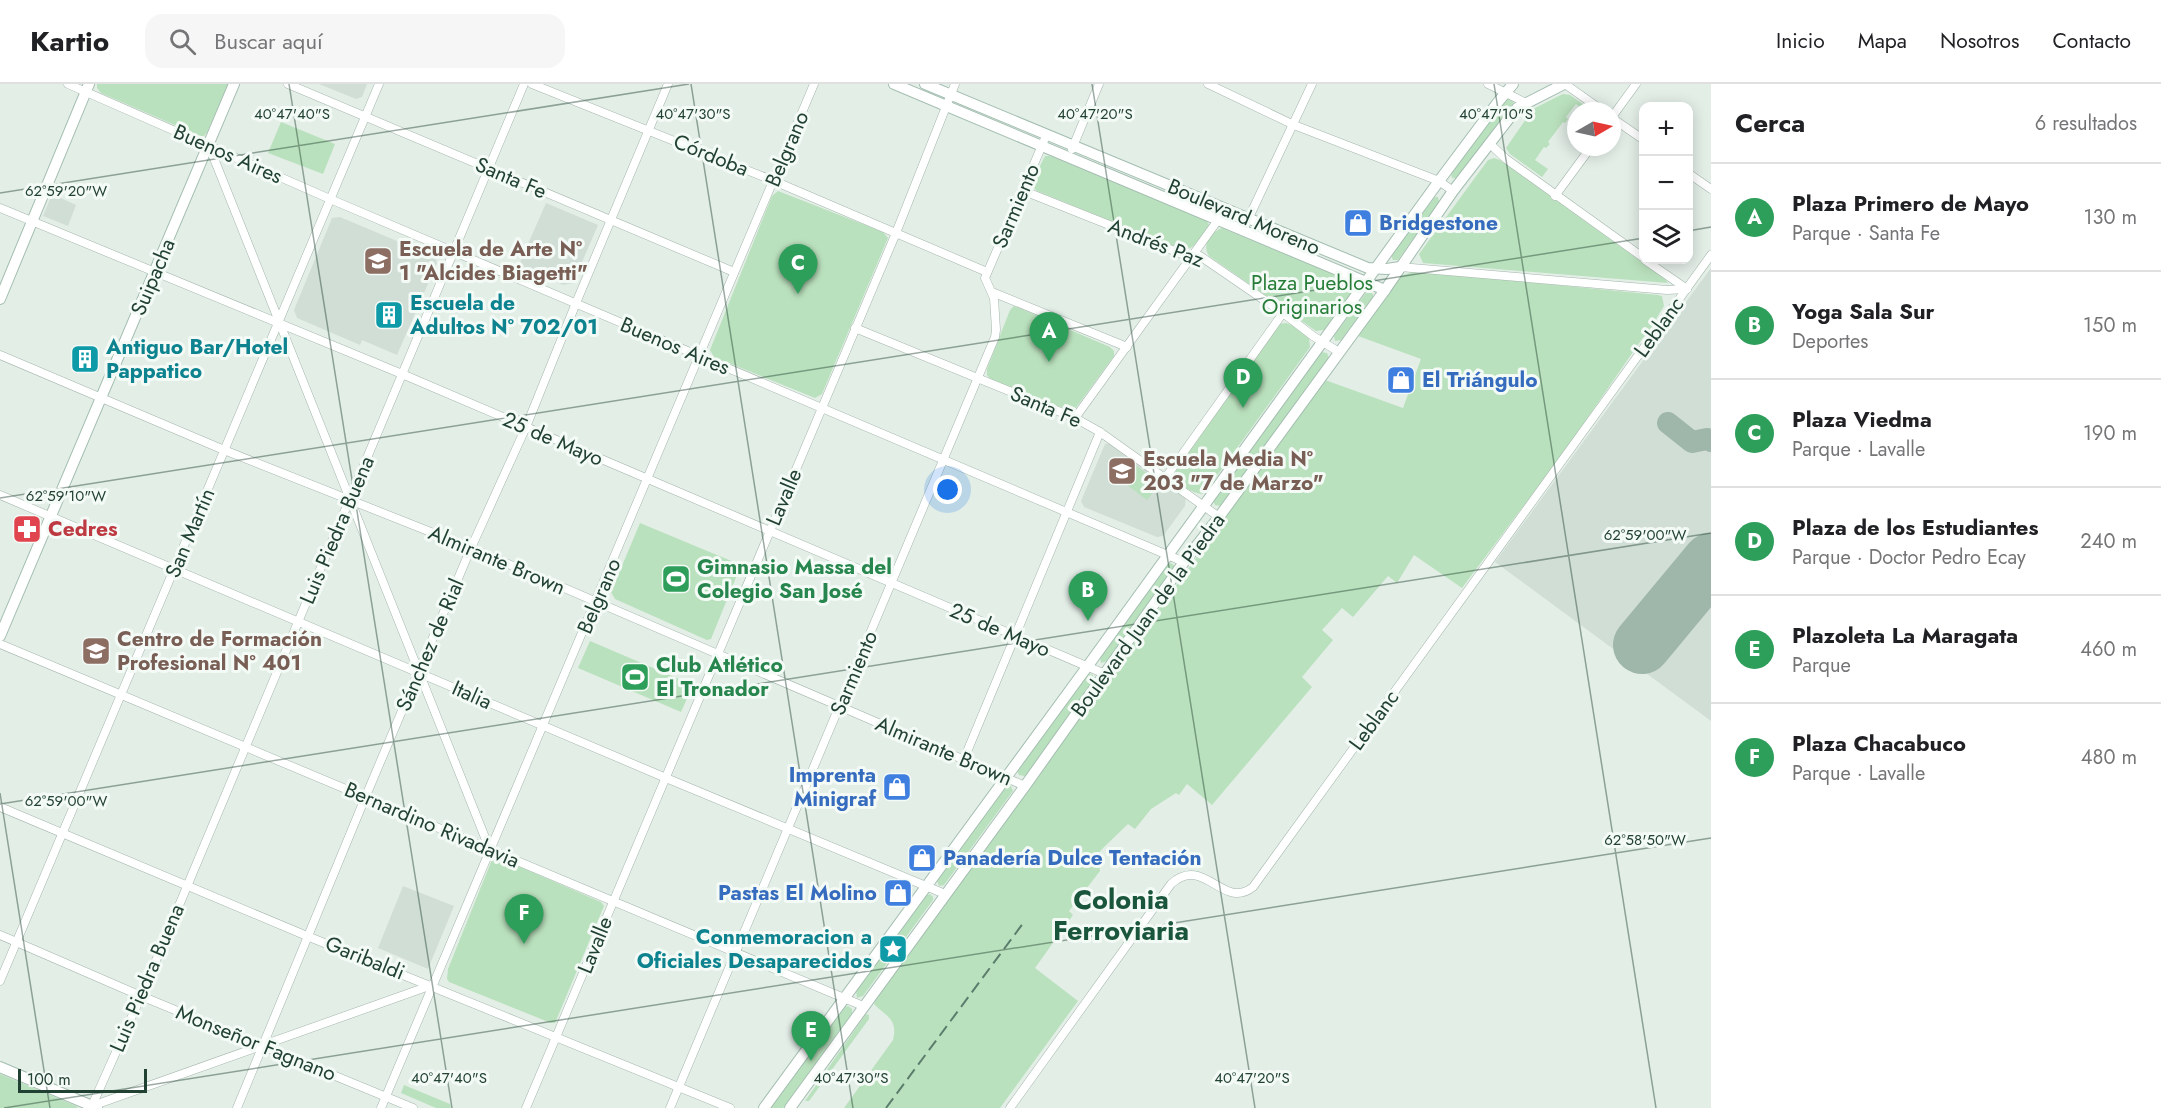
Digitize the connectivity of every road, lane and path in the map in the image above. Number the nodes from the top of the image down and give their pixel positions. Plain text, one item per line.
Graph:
1 (68, 84) edge
2 (234, 84) edge
3 (288, 84) edge
4 (379, 84) edge
5 (525, 84) edge
6 (532, 84) edge
7 (668, 84) edge
8 (814, 84) edge
9 (894, 84) edge
10 (925, 84) edge
11 (956, 84) edge
12 (1099, 84) edge
13 (1208, 84) edge
14 (1312, 84) edge
15 (1488, 84) edge
16 (1565, 84) edge
17 (1636, 84) edge
18 (87, 88) edge
19 (1510, 88) edge
20 (1547, 89) edge
21 (951, 95) junction
22 (1526, 102) junction
23 (1590, 102) edge
24 (1621, 105) edge
25 (947, 108) junction
26 (364, 117) junction
27 (1621, 124) edge
28 (1294, 125) junction
29 (649, 130) junction
30 (1639, 137) edge
31 (1044, 141) junction
32 (1490, 144) junction
33 (209, 146) junction
34 (1073, 147) junction
35 (1584, 156) edge
36 (1068, 158) junction
37 (488, 168) junction
38 (1693, 176) edge
39 (774, 181) junction
40 (1439, 181) junction
41 (1711, 189) edge
42 (1024, 191) junction
43 (1454, 191) junction
44 (1555, 196) junction
45 (330, 199) junction
46 (0, 208) edge
47 (1224, 209) junction
48 (612, 220) junction
49 (1218, 220) junction
50 (1248, 220) junction
51 (33, 222) junction
52 (1243, 230) junction
53 (896, 233) junction
54 (454, 251) junction
55 (1193, 254) junction
56 (1639, 255) edge
57 (1711, 255) edge
58 (1651, 264) edge
59 (1400, 267) junction
60 (1375, 269) junction
61 (734, 272) junction
62 (987, 272) junction
63 (155, 273) junction
64 (1365, 283) junction
65 (1687, 289) junction
66 (1385, 290) junction
67 (992, 292) junction
68 (0, 299) edge
69 (576, 303) junction
70 (1283, 312) junction
71 (279, 322) junction
72 (855, 328) junction
73 (1322, 342) junction
74 (1127, 347) junction
75 (1339, 352) junction
76 (0, 354) edge
77 (700, 357) junction
78 (402, 374) junction
79 (978, 379) junction
80 (102, 398) junction
81 (822, 408) junction
82 (1075, 418) junction
83 (526, 427) junction
84 (1100, 432) junction
85 (224, 450) junction
86 (944, 461) junction
87 (1166, 477) junction
88 (648, 480) junction
89 (0, 495) edge
90 (351, 499) junction
91 (1203, 505) junction
92 (1066, 511) junction
93 (52, 517) junction
94 (1219, 517) junction
95 (770, 531) junction
96 (471, 548) junction
97 (1168, 555) junction
98 (1184, 562) junction
99 (174, 570) junction
100 (892, 583) junction
101 (596, 603) junction
102 (298, 622) junction
103 (0, 636) edge
104 (1014, 636) junction
105 (0, 644) edge
106 (717, 653) junction
107 (1088, 667) junction
108 (419, 672) junction
109 (1105, 674) junction
110 (121, 695) junction
111 (841, 706) junction
112 (542, 726) junction
113 (245, 747) junction
114 (964, 759) junction
115 (1006, 776) junction
116 (666, 778) junction
117 (1025, 786) junction
118 (365, 798) junction
119 (0, 807) edge
120 (788, 830) junction
121 (63, 833) junction
122 (490, 850) junction
123 (187, 885) junction
124 (925, 886) junction
125 (945, 894) junction
126 (613, 902) junction
127 (0, 935) edge
128 (308, 936) junction
129 (17, 942) junction
130 (736, 954) junction
131 (0, 981) edge
132 (433, 985) junction
133 (141, 996) junction
134 (845, 998) junction
135 (863, 1006) junction
136 (557, 1036) junction
137 (264, 1046) junction
138 (0, 1067) edge
139 (679, 1086) junction
140 (386, 1096) junction
141 (93, 1107) edge
142 (237, 1108) edge
143 (381, 1108) edge
144 (413, 1108) edge
145 (526, 1108) edge
146 (670, 1108) edge
147 (730, 1108) edge
148 (764, 1108) edge
149 (790, 1108) edge
150 (1010, 1108) edge

1 - 18 street, Buenos Aires
2 - 33 main road, Suipacha
3 - 26 street, Santa Fe
4 - 26 street, San Martín
5 - 37 street, Luis Piedra Buena
6 - 29 street, Córdoba
7 - 29 street, Sánchez de Rial
8 - 39 street, Belgrano
9 - 25 main road, Boulevard Moreno
10 - 21 main road, Boulevard Moreno
11 - 21 street, Lavalle
12 - 34 street, Sarmiento
13 - 28 street
14 - 28 street
15 - 19 street
16 - 20 main road, Boulevard Juan de la Piedra
16 - 23 street
17 - 24 street
18 - 33 street, Buenos Aires
18 - 51 main road
19 - 22 street
19 - 40 main road, Boulevard Juan de la Piedra
20 - 22 main road, Boulevard Juan de la Piedra
21 - 25 street, Lavalle
21 - 31 main road, Boulevard Moreno
22 - 32 main road, Boulevard Juan de la Piedra
25 - 31 main road, Boulevard Moreno
25 - 53 street, Lavalle
26 - 37 street, Santa Fe
26 - 45 street, San Martín
27 - 30 street
28 - 40 street
28 - 50 street
29 - 39 street, Córdoba
29 - 48 street, Sánchez de Rial
31 - 34 main road, Boulevard Moreno
31 - 36 main road, Boulevard Moreno
31 - 42 street, Sarmiento
32 - 43 main road, Boulevard Juan de la Piedra
32 - 44 street
33 - 45 street, Buenos Aires
33 - 63 main road, Suipacha
33 - 71 street
34 - 36 street, Sarmiento
34 - 47 main road, Boulevard Moreno
35 - 44 street
36 - 49 main road, Boulevard Moreno
37 - 48 street, Santa Fe
37 - 54 street, Luis Piedra Buena
38 - 41 street
39 - 53 street, Córdoba
39 - 61 street, Belgrano
40 - 43 street
40 - 60 main road, Boulevard Juan de la Piedra
42 - 55 street, Andrés Paz
42 - 62 street, Sarmiento
43 - 59 main road, Boulevard Juan de la Piedra
44 - 56 street
45 - 54 street, Buenos Aires
45 - 71 street, San Martín
46 - 51 street, 25 de Mayo
47 - 49 street
47 - 50 main road, Boulevard Moreno
48 - 61 street, Santa Fe
48 - 69 street, Sánchez de Rial
49 - 52 main road, Boulevard Moreno
49 - 55 street
50 - 52 street
50 - 60 main road, Boulevard Moreno
51 - 63 street, 25 de Mayo
51 - 68 main road
52 - 64 main road, Boulevard Moreno
53 - 62 street, Córdoba
53 - 72 street, Lavalle
54 - 69 street, Buenos Aires
54 - 78 street, Luis Piedra Buena
55 - 70 street, Andrés Paz
55 - 74 street
57 - 65 street, Leblanc
58 - 65 street
59 - 60 main road, Boulevard Moreno
59 - 65 street, Boulevard Moreno
59 - 66 main road, Boulevard Juan de la Piedra
60 - 64 main road, Boulevard Juan de la Piedra
61 - 77 street, Belgrano
62 - 67 street, Sarmiento
63 - 71 street, 25 de Mayo
63 - 80 main road, Suipacha
64 - 66 main road, Boulevard Moreno
64 - 73 main road, Boulevard Juan de la Piedra
65 - 150 street, Leblanc
66 - 75 main road, Boulevard Juan de la Piedra
67 - 74 street
67 - 79 street, Sarmiento
69 - 77 street, Buenos Aires
69 - 83 street, Sánchez de Rial
70 - 73 street, Andrés Paz
70 - 87 street
71 - 78 street, 25 de Mayo
71 - 85 street, San Martín
71 - 90 street
72 - 79 street, Santa Fe
72 - 81 street, Lavalle
73 - 75 street, Andrés Paz
73 - 91 main road, Boulevard Juan de la Piedra
74 - 82 street
75 - 94 main road, Boulevard Juan de la Piedra
76 - 80 street, Almirante Brown
77 - 81 street, Buenos Aires
77 - 88 street, Belgrano
78 - 83 street, 25 de Mayo
78 - 90 street, Luis Piedra Buena
79 - 82 street, Santa Fe
79 - 86 street, Sarmiento
80 - 85 street, Almirante Brown
80 - 93 main road, Suipacha
81 - 86 street, Buenos Aires
81 - 95 street, Lavalle
82 - 84 street, Santa Fe
83 - 88 street, 25 de Mayo
83 - 96 street, Sánchez de Rial
84 - 87 street, Santa Fe
84 - 92 street
85 - 90 street, Almirante Brown
85 - 99 street, San Martín
86 - 92 street, Buenos Aires
86 - 100 street, Sarmiento
87 - 91 street, Santa Fe
88 - 95 street, 25 de Mayo
88 - 101 street, Belgrano
89 - 93 street, Italia
90 - 96 street, Almirante Brown
90 - 102 street, Luis Piedra Buena
90 - 108 street
91 - 94 street, Santa Fe
91 - 97 main road, Boulevard Juan de la Piedra
92 - 97 street, Buenos Aires
92 - 104 street
93 - 99 street, Italia
93 - 103 main road, Suipacha
94 - 98 main road, Boulevard Juan de la Piedra
95 - 100 street, 25 de Mayo
95 - 106 street, Lavalle
96 - 101 street, Almirante Brown
96 - 108 street, Sánchez de Rial
97 - 98 street, Buenos Aires
97 - 107 main road, Boulevard Juan de la Piedra
98 - 109 main road, Boulevard Juan de la Piedra
99 - 102 street, Italia
99 - 110 street, San Martín
100 - 104 street, 25 de Mayo
100 - 111 street, Sarmiento
101 - 106 street, Almirante Brown
101 - 112 street, Belgrano
102 - 108 street, Italia
102 - 113 street, Luis Piedra Buena
104 - 107 street, 25 de Mayo
104 - 114 street
105 - 110 street, Bernardino Rivadavia
106 - 111 street, Almirante Brown
106 - 116 street, Lavalle
107 - 109 street, 25 de Mayo
107 - 115 main road, Boulevard Juan de la Piedra
108 - 112 street, Italia
108 - 118 street, Sánchez de Rial
108 - 122 street
109 - 117 main road, Boulevard Juan de la Piedra
110 - 113 street, Bernardino Rivadavia
110 - 121 street, San Martín
111 - 114 street, Almirante Brown
111 - 120 street, Sarmiento
112 - 116 street, Italia
112 - 122 street, Belgrano
113 - 118 street, Bernardino Rivadavia
113 - 123 street, Luis Piedra Buena
114 - 115 street, Almirante Brown
115 - 117 street, Almirante Brown
115 - 124 main road, Boulevard Juan de la Piedra
116 - 120 street, Italia
116 - 126 street, Lavalle
117 - 125 main road, Boulevard Juan de la Piedra
118 - 122 street, Bernardino Rivadavia
118 - 128 street, Sánchez de Rial
119 - 121 street, Garibaldi
120 - 124 street, Italia
120 - 130 street, Sarmiento
121 - 123 street, Garibaldi
121 - 129 street, San Martín
122 - 126 street, Bernardino Rivadavia
122 - 132 street, Belgrano
123 - 128 street, Garibaldi
123 - 133 street, Luis Piedra Buena
124 - 125 street, Italia
124 - 134 main road, Boulevard Juan de la Piedra
125 - 135 main road, Boulevard Juan de la Piedra
126 - 130 street, Bernardino Rivadavia
126 - 136 street, Lavalle
127 - 129 street, Monseñor Fagnano
128 - 132 street, Garibaldi
128 - 137 street, Sánchez de Rial
129 - 131 street, San Martín
129 - 133 street, Monseñor Fagnano
130 - 134 street, Bernardino Rivadavia
130 - 139 street, Sarmiento
132 - 136 street, Garibaldi
132 - 137 street
132 - 140 street, Belgrano
133 - 137 street, Monseñor Fagnano
133 - 141 street, Luis Piedra Buena
134 - 135 street, Bernardino Rivadavia
134 - 148 main road, Boulevard Juan de la Piedra
135 - 149 main road, Boulevard Juan de la Piedra
136 - 139 street, Garibaldi
136 - 145 street, Lavalle
137 - 140 street, Monseñor Fagnano
137 - 141 street
137 - 142 street, Sánchez de Rial
138 - 141 main road
139 - 146 street, Sarmiento
139 - 147 street, Garibaldi
140 - 143 street, Belgrano
140 - 144 street, Monseñor Fagnano

